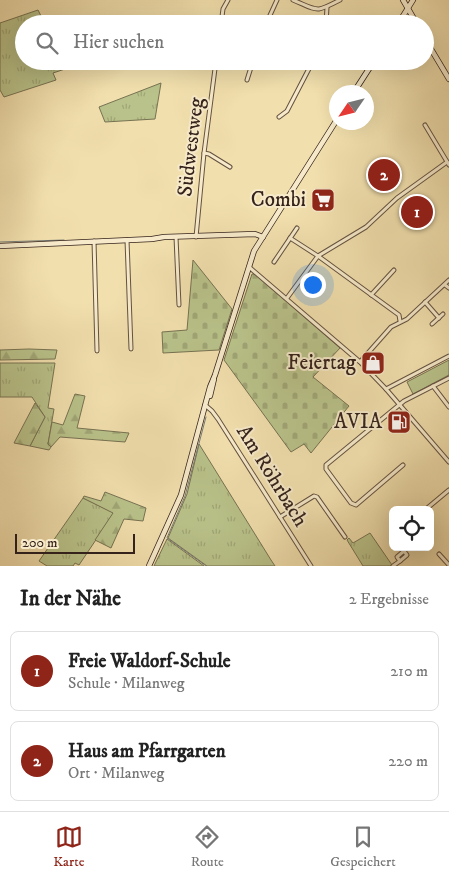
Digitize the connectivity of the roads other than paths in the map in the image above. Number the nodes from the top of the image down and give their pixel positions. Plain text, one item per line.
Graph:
1 (228, 0) edge
2 (276, 0) edge
3 (293, 0) edge
4 (340, 0) edge
5 (403, 0) edge
6 (413, 0) edge
7 (327, 7) junction
8 (408, 9) junction
9 (223, 15) edge
10 (270, 15) edge
11 (327, 15) edge
12 (404, 15) edge
13 (411, 15) edge
14 (434, 54) edge
15 (215, 70) edge
16 (250, 70) edge
17 (308, 70) edge
18 (368, 70) edge
19 (449, 79) edge
20 (247, 80) dead end
21 (359, 85) edge
22 (279, 117) dead end
23 (425, 125) dead end
24 (330, 130) edge
25 (204, 153) junction
26 (448, 163) edge
27 (230, 167) dead end
28 (297, 228) dead end
29 (196, 236) junction
30 (176, 237) junction
31 (263, 237) junction
32 (290, 238) junction
33 (127, 240) junction
34 (94, 241) junction
35 (0, 246) edge
36 (318, 256) junction
37 (274, 262) dead end
38 (249, 266) junction
39 (394, 270) dead end
40 (449, 280) edge
41 (444, 285) junction
42 (449, 288) edge
43 (371, 294) junction
44 (287, 298) junction
45 (425, 302) junction
46 (179, 305) dead end
47 (443, 314) dead end
48 (439, 318) junction
49 (400, 321) junction
50 (432, 324) dead end
51 (131, 349) dead end
52 (97, 351) dead end
53 (449, 356) edge
54 (360, 362) junction
55 (449, 378) edge
56 (433, 386) junction
57 (386, 389) junction
58 (206, 403) junction
59 (399, 405) junction
60 (449, 407) edge
61 (449, 462) edge
62 (403, 466) dead end
63 (449, 490) edge
64 (430, 506) edge
65 (280, 517) junction
66 (345, 537) dead end
67 (439, 554) dead end
68 (400, 561) dead end
69 (449, 565) edge
70 (149, 566) edge
71 (311, 566) edge
72 (393, 566) edge

1 - 9 street
2 - 10 street
3 - 7 street
4 - 7 street
5 - 8 main road
6 - 8 main road
7 - 11 street
8 - 12 main road
8 - 13 main road
14 - 19 main road
15 - 25 street, Südwestweg
16 - 20 street
17 - 22 street
18 - 21 main road
23 - 26 street
24 - 31 main road
25 - 27 street
25 - 29 street, Südwestweg
26 - 36 street
28 - 32 street
29 - 30 main road
29 - 31 main road
30 - 33 main road
30 - 46 street
31 - 38 main road
32 - 36 street
32 - 37 street
33 - 34 main road
33 - 51 street
34 - 35 main road
34 - 52 street
36 - 43 street
36 - 44 street
38 - 44 street
38 - 58 main road
39 - 43 street
40 - 41 street
41 - 42 street
41 - 45 street
43 - 49 street
44 - 54 street
45 - 48 street
45 - 49 street
47 - 48 street
48 - 50 street
49 - 54 street
53 - 57 street
54 - 57 street
55 - 56 street
56 - 59 street
56 - 60 street
57 - 59 street
58 - 65 street, Am Röhrbach
58 - 70 main road
59 - 61 street
59 - 62 street
63 - 64 street
65 - 66 street
65 - 71 street, Am Röhrbach
67 - 69 street
68 - 72 street

